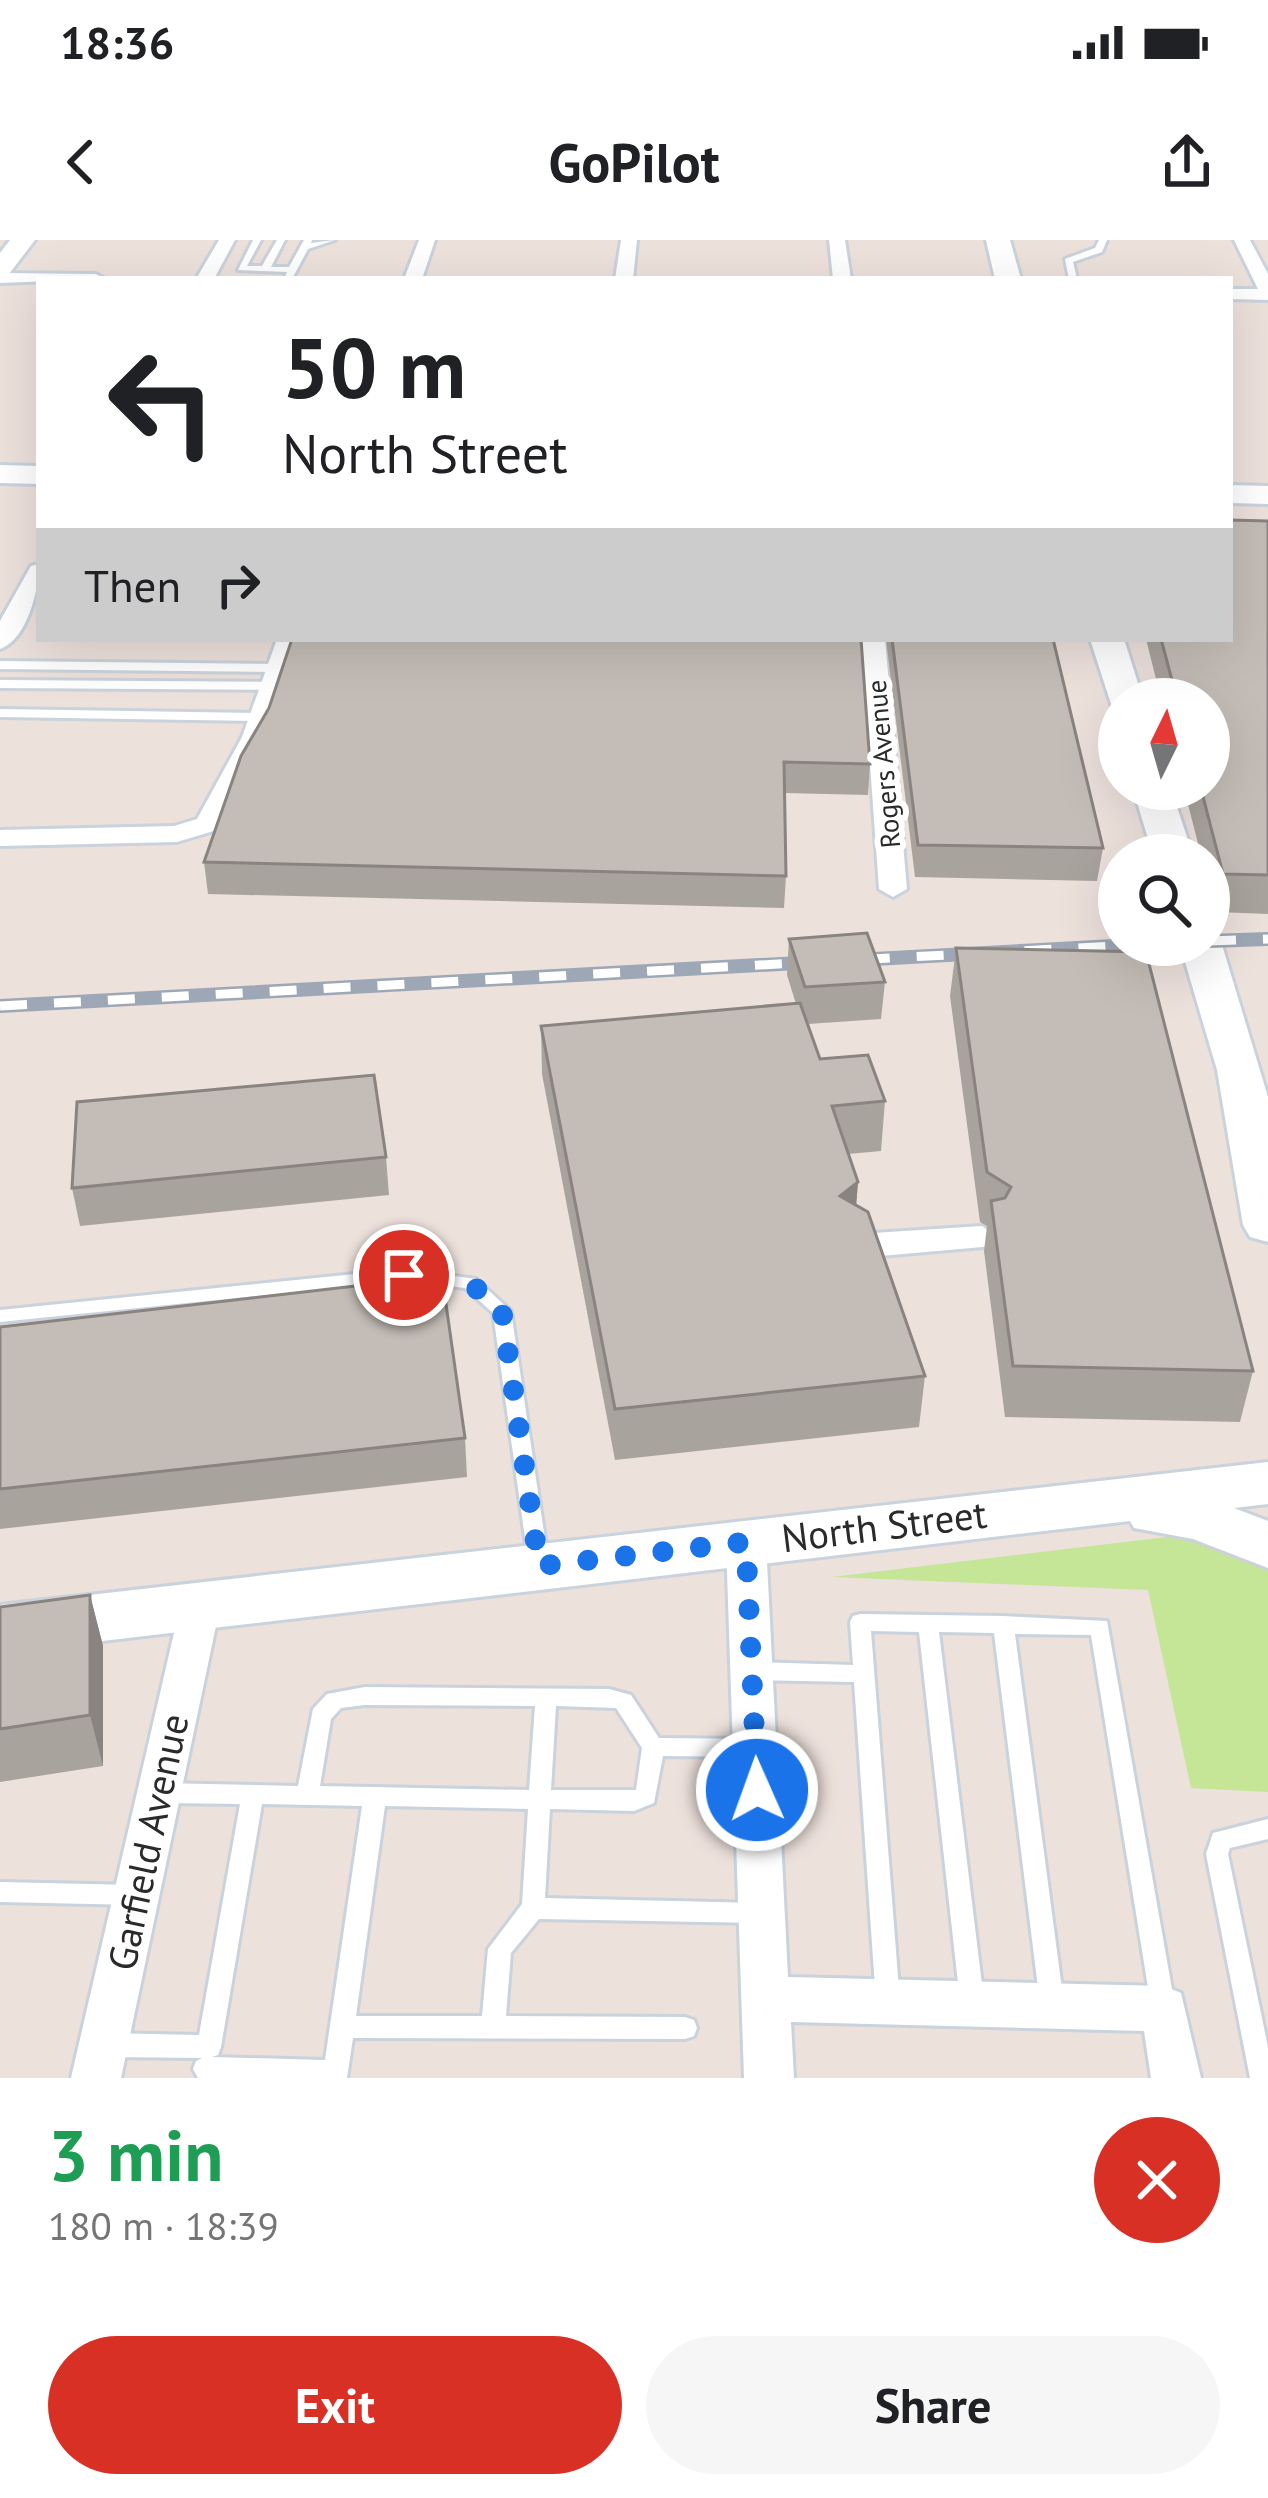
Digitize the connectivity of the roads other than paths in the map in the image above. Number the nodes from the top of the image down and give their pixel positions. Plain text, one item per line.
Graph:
1 (22, 240) edge
2 (226, 240) edge
3 (257, 240) edge
4 (281, 240) edge
5 (331, 240) edge
6 (427, 240) edge
7 (629, 240) edge
8 (837, 240) edge
9 (998, 240) edge
10 (1103, 240) edge
11 (1242, 240) edge
12 (306, 244) edge
13 (266, 269) junction
14 (0, 274) edge
15 (290, 274) edge
16 (38, 276) edge
17 (207, 276) edge
18 (414, 276) edge
19 (624, 276) edge
20 (842, 276) edge
21 (1007, 276) edge
22 (1072, 276) edge
23 (1268, 293) edge
24 (1233, 294) edge
25 (0, 474) edge
26 (36, 475) edge
27 (1233, 494) edge
28 (1268, 495) edge
29 (36, 577) edge
30 (0, 642) edge
31 (288, 642) edge
32 (873, 642) edge
33 (1108, 642) edge
34 (0, 664) edge
35 (277, 677) junction
36 (1119, 678) edge
37 (0, 684) edge
38 (0, 713) edge
39 (264, 717) junction
40 (0, 838) edge
41 (893, 890) dead end
42 (1208, 966) edge
43 (1268, 1225) edge
44 (982, 1238) dead end
45 (858, 1246) edge
46 (0, 1316) edge
47 (1268, 1483) edge
48 (1066, 1504) junction
49 (746, 1542) junction
50 (1268, 1545) edge
51 (539, 1566) junction
52 (200, 1606) junction
53 (928, 1623) junction
54 (1003, 1624) junction
55 (0, 1629) edge
56 (752, 1671) junction
57 (862, 1674) junction
58 (546, 1698) junction
59 (653, 1747) junction
60 (755, 1748) junction
61 (159, 1792) junction
62 (253, 1794) junction
63 (307, 1796) junction
64 (375, 1796) junction
65 (539, 1799) junction
66 (1268, 1829) edge
67 (0, 1892) edge
68 (136, 1895) junction
69 (533, 1908) junction
70 (763, 1913) junction
71 (766, 1999) junction
72 (972, 2002) junction
73 (888, 2003) junction
74 (1052, 2007) junction
75 (1164, 2009) junction
76 (342, 2027) junction
77 (493, 2027) junction
78 (685, 2028) dead end
79 (100, 2062) edge
80 (206, 2065) edge
81 (335, 2075) edge
82 (769, 2078) edge
83 (1176, 2078) edge
84 (1262, 2078) edge

1 - 14 street
2 - 17 street
3 - 13 lane
4 - 13 lane
5 - 12 lane
6 - 18 street
7 - 19 street
8 - 20 street
9 - 21 street
10 - 22 lane
11 - 23 street
12 - 15 lane
13 - 15 lane
14 - 16 street
23 - 24 street
25 - 26 street
27 - 28 street
29 - 30 street
31 - 35 street
32 - 41 street, Rogers Avenue
33 - 36 street
34 - 35 lane
35 - 37 lane
35 - 39 street
38 - 39 lane
39 - 40 street
42 - 43 street
44 - 45 street
46 - 51 lane
47 - 48 street, North Street
48 - 49 street, North Street
48 - 50 street
49 - 51 street, North Street
49 - 56 street
51 - 52 street, North Street
52 - 55 street, North Street
52 - 61 street, Garfield Avenue
53 - 54 lane
53 - 57 lane
53 - 72 lane
54 - 74 lane
54 - 75 lane
56 - 57 lane
56 - 60 street
57 - 73 lane
58 - 59 lane
58 - 63 lane
58 - 65 lane
59 - 60 lane
59 - 65 lane
60 - 70 street
61 - 62 lane
61 - 68 street, Garfield Avenue
62 - 63 lane
62 - 80 lane
63 - 64 lane
64 - 65 lane
64 - 76 lane
65 - 69 lane
66 - 84 lane
67 - 68 lane
68 - 79 street, Garfield Avenue
69 - 70 lane
69 - 77 lane
70 - 71 street
71 - 73 street
71 - 82 street
72 - 73 street
72 - 74 street
74 - 75 street
75 - 83 street
76 - 77 lane
76 - 81 lane
77 - 78 lane
79 - 80 lane
80 - 81 lane

